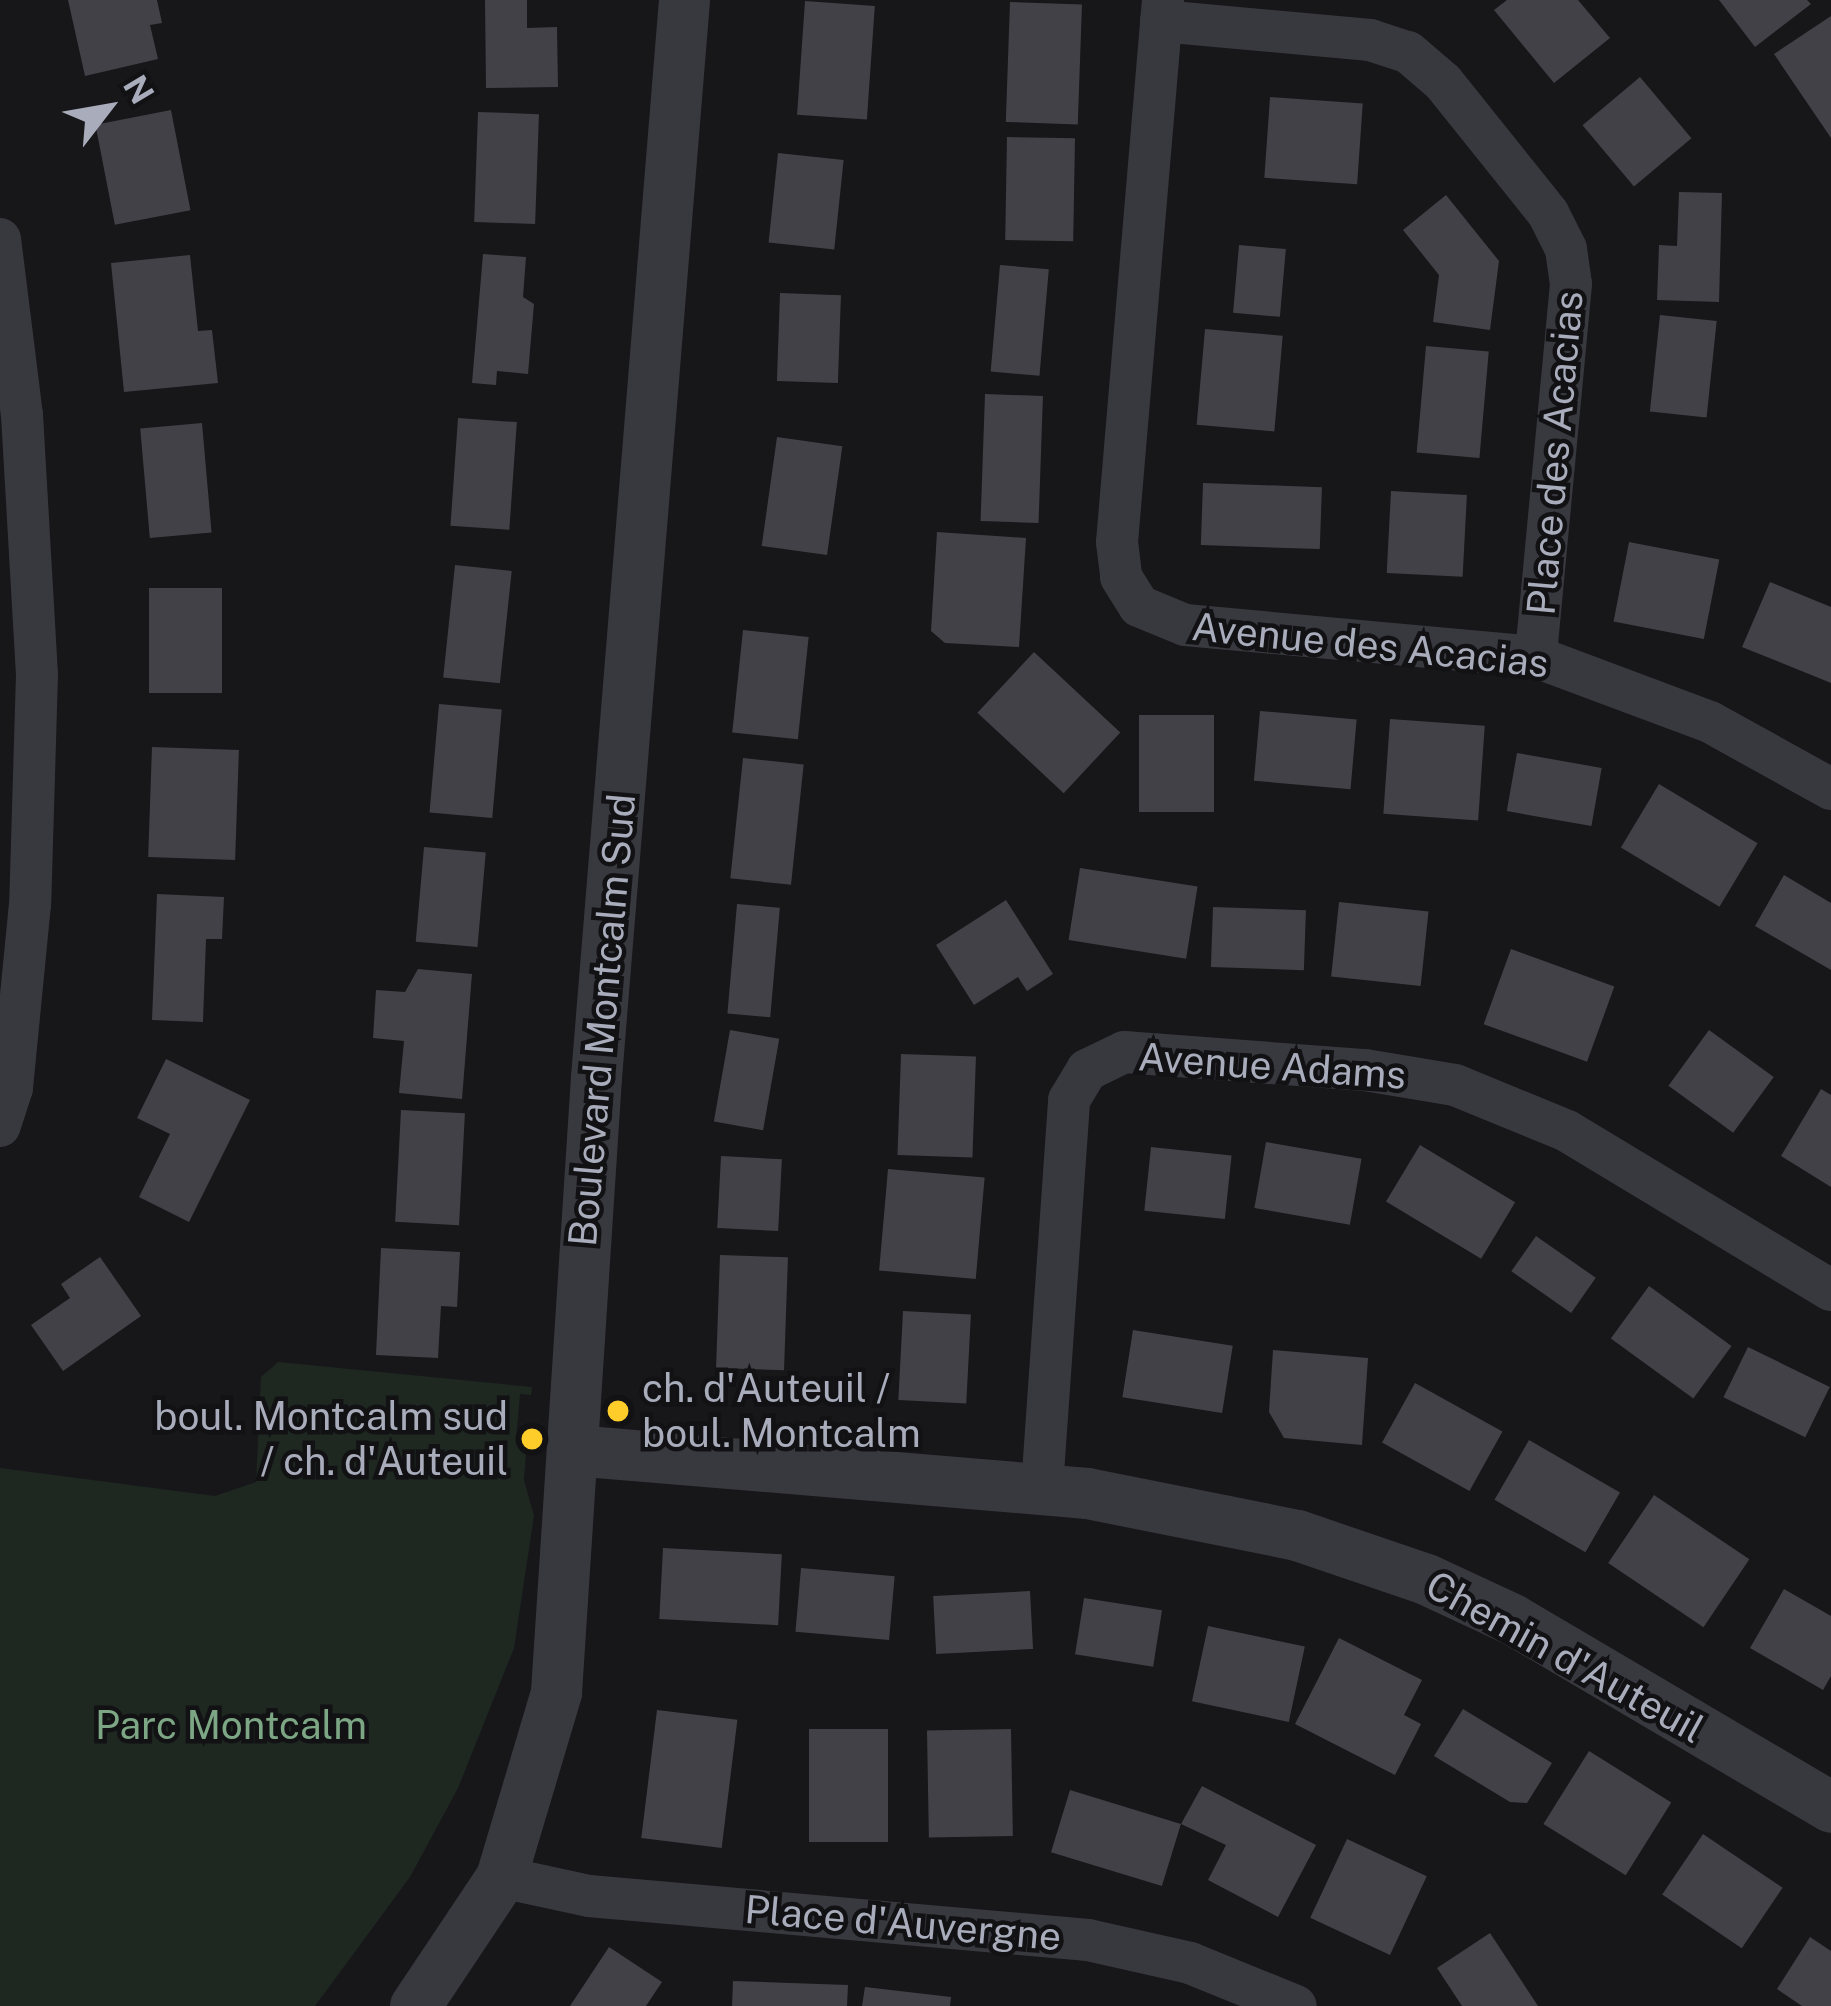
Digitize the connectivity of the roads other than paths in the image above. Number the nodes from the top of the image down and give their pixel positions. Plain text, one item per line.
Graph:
1 (684, 0) edge
2 (1162, 11) edge
3 (0, 238) edge
4 (1536, 657) junction
5 (1831, 789) edge
6 (0, 1126) edge
7 (1831, 1290) edge
8 (573, 1450) junction
9 (1042, 1488) junction
10 (1831, 1808) edge
11 (501, 1877) junction
12 (415, 2006) edge
13 (1296, 2006) edge

1 - 8 street, Boulevard Montcalm Sud
2 - 4 street, Place des Acacias
2 - 4 street, Avenue des Acacias
3 - 6 street
4 - 5 street, Avenue des Acacias
7 - 9 street, Avenue Adams
8 - 9 street, Chemin d'Auteuil
8 - 11 street, Boulevard Montcalm Sud
9 - 10 street, Chemin d'Auteuil
11 - 12 street, Boulevard Montcalm Sud
11 - 13 street, Place d'Auvergne

